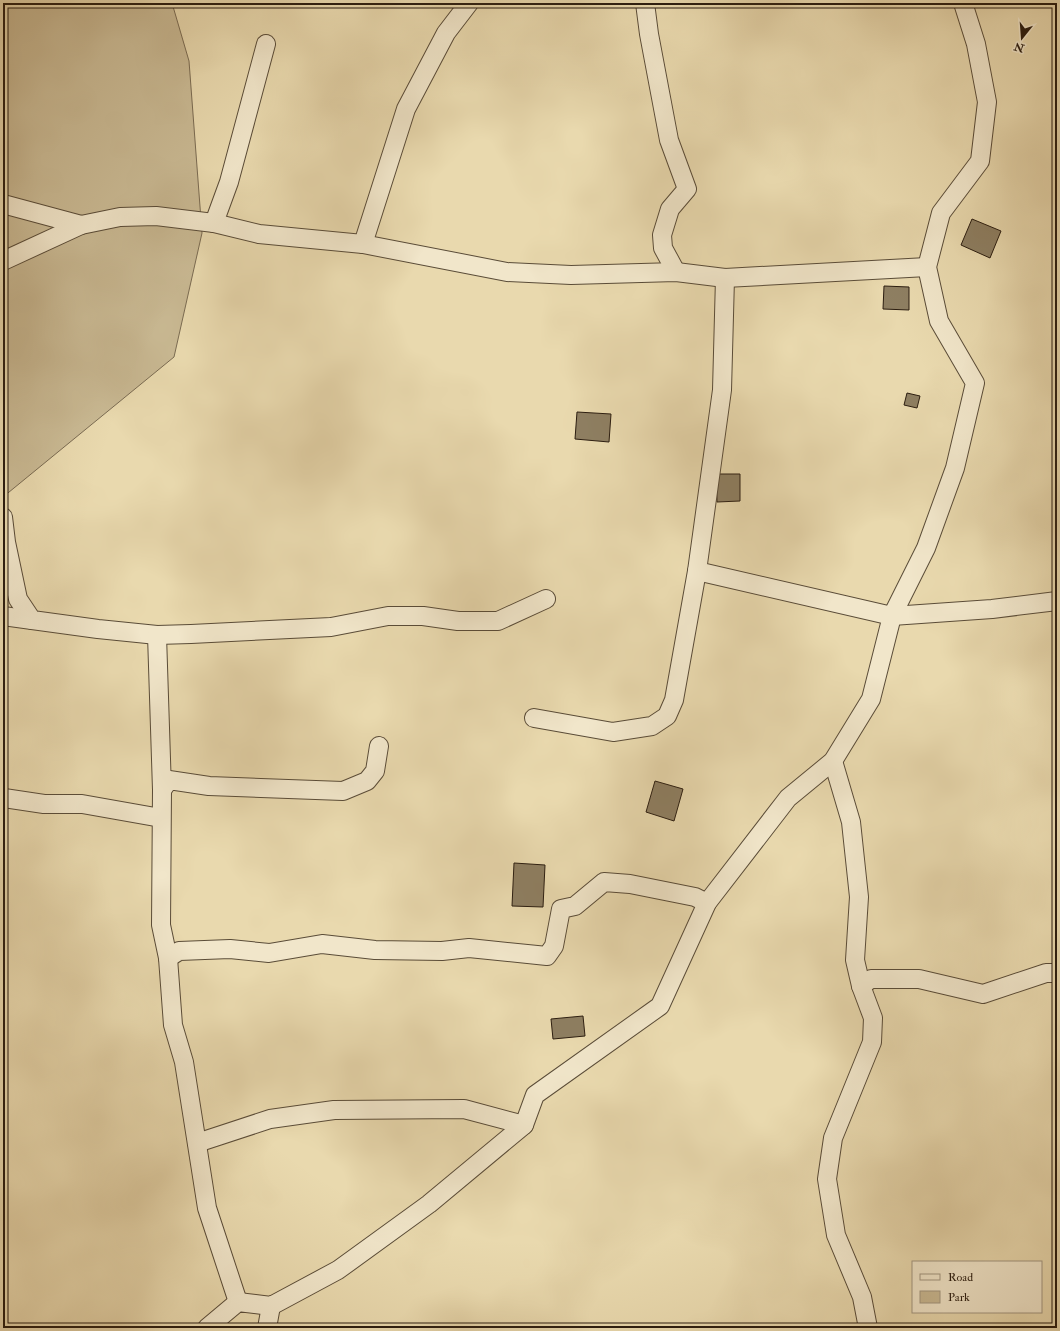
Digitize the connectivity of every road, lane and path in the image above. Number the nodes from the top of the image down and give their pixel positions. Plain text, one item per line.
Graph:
1 (469, 3) edge
2 (646, 3) edge
3 (963, 3) edge
4 (266, 44) dead end
5 (3, 204) edge
6 (214, 223) junction
7 (81, 225) junction
8 (363, 244) junction
9 (3, 261) edge
10 (927, 267) junction
11 (676, 272) junction
12 (725, 278) junction
13 (3, 517) edge
14 (697, 571) junction
15 (546, 600) dead end
16 (1057, 601) edge
17 (3, 616) edge
18 (892, 616) junction
19 (32, 620) junction
20 (157, 635) junction
21 (534, 718) dead end
22 (379, 746) dead end
23 (833, 761) junction
24 (162, 790) junction
25 (4, 798) dead end
26 (161, 818) junction
27 (707, 903) junction
28 (168, 958) junction
29 (1057, 973) edge
30 (861, 986) junction
31 (524, 1125) junction
32 (197, 1143) junction
33 (238, 1302) junction
34 (270, 1306) junction
35 (207, 1328) edge
36 (267, 1328) edge
37 (868, 1328) edge

1 - 8 street
2 - 11 street
3 - 10 street
4 - 6 street
5 - 7 street
6 - 7 street
6 - 8 street
7 - 9 street
8 - 11 street
10 - 12 street
10 - 18 street
11 - 12 street
12 - 14 street
13 - 19 street
14 - 18 street
14 - 21 street
15 - 20 street
16 - 18 street
17 - 19 street
18 - 23 street
19 - 20 street
20 - 24 street
22 - 24 street
23 - 27 street
23 - 30 street
24 - 26 street
25 - 26 street
26 - 28 street
27 - 28 street
27 - 31 street
28 - 32 street
29 - 30 street
30 - 37 street
31 - 32 street
31 - 34 street
32 - 33 street
33 - 34 street
33 - 35 street
34 - 36 street

